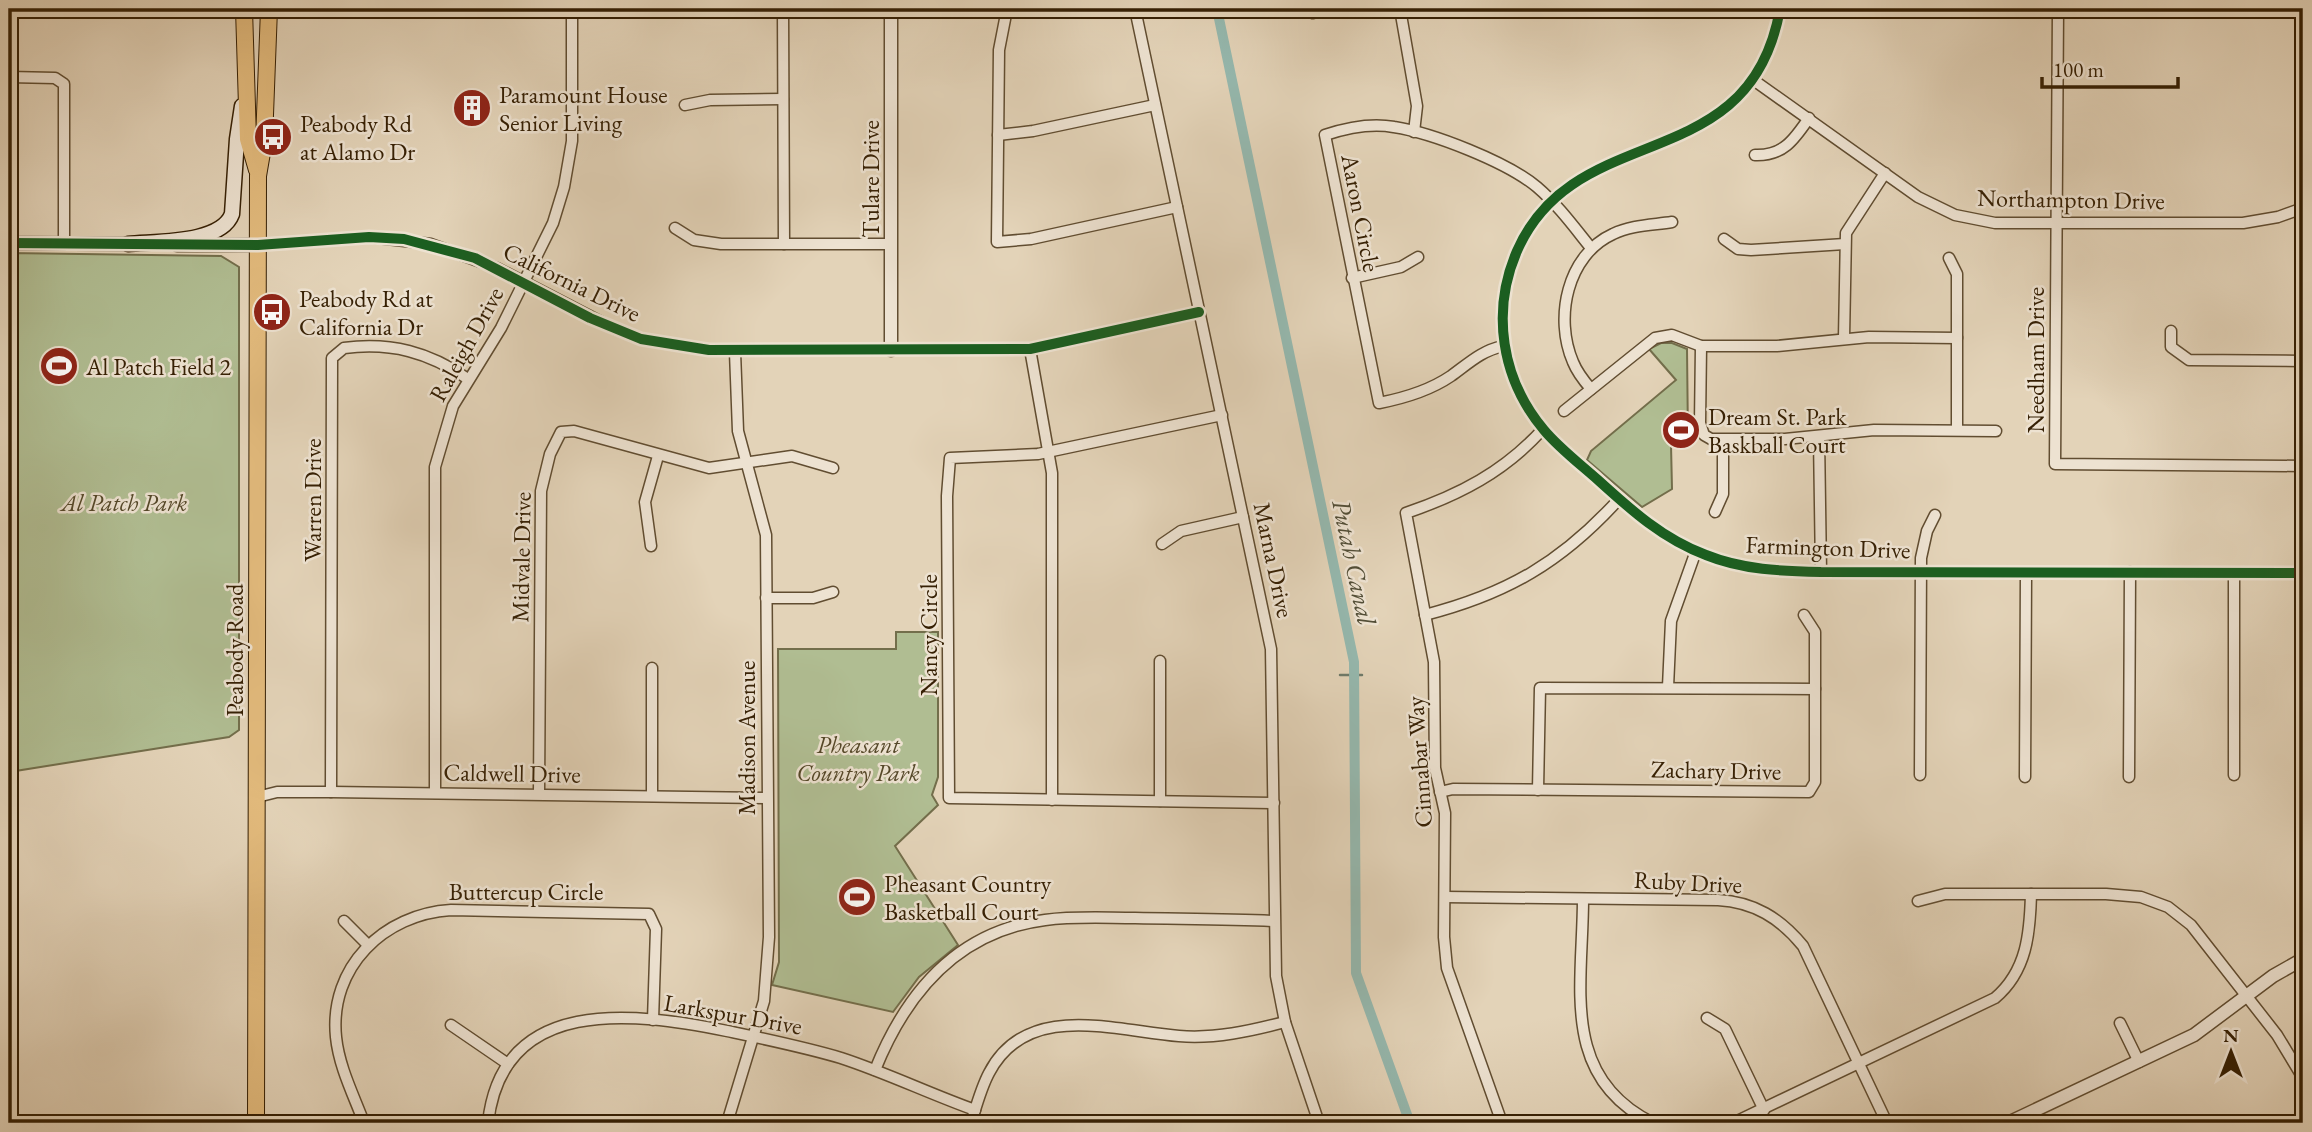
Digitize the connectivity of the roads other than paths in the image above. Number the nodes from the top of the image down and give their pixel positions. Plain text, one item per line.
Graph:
1 (243, 9) edge
2 (269, 9) edge
3 (572, 9) edge
4 (783, 9) edge
5 (891, 9) edge
6 (1007, 9) edge
7 (1135, 9) edge
8 (1328, 9) edge
9 (1400, 9) edge
10 (1780, 9) edge
11 (2058, 9) edge
12 (1313, 13) dead end
13 (9, 77) edge
14 (1752, 79) junction
15 (245, 91) junction
16 (783, 99) junction
17 (684, 105) dead end
18 (1155, 105) junction
19 (1809, 118) junction
20 (1414, 132) junction
21 (998, 135) junction
22 (1755, 155) dead end
23 (1885, 173) junction
24 (258, 176) junction
25 (1552, 201) junction
26 (1177, 207) junction
27 (2303, 208) edge
28 (1672, 222) dead end
29 (2055, 223) junction
30 (675, 228) dead end
31 (1724, 239) dead end
32 (9, 243) edge
33 (64, 244) junction
34 (128, 244) junction
35 (784, 244) junction
36 (891, 244) junction
37 (1844, 244) junction
38 (258, 245) junction
39 (1591, 248) junction
40 (1418, 257) dead end
41 (1949, 258) dead end
42 (1352, 278) junction
43 (523, 282) junction
44 (1199, 312) junction
45 (2171, 331) dead end
46 (1844, 338) junction
47 (1957, 338) junction
48 (1503, 346) junction
49 (1701, 346) junction
50 (1030, 349) junction
51 (891, 350) junction
52 (735, 352) junction
53 (2303, 361) edge
54 (468, 379) junction
55 (1591, 390) junction
56 (1564, 411) dead end
57 (1222, 415) junction
58 (1543, 429) junction
59 (1957, 430) junction
60 (1996, 431) dead end
61 (1819, 437) junction
62 (1723, 440) junction
63 (1049, 452) junction
64 (658, 456) junction
65 (746, 462) junction
66 (2303, 466) edge
67 (833, 467) dead end
68 (1619, 499) junction
69 (1715, 512) dead end
70 (1935, 514) dead end
71 (1243, 517) junction
72 (1162, 544) dead end
73 (651, 546) dead end
74 (1696, 551) junction
75 (1821, 572) junction
76 (1921, 572) junction
77 (2026, 572) junction
78 (2130, 572) junction
79 (2234, 573) junction
80 (2303, 573) edge
81 (833, 592) dead end
82 (766, 598) junction
83 (1425, 615) junction
84 (1804, 615) dead end
85 (1160, 662) dead end
86 (652, 668) dead end
87 (1668, 687) junction
88 (1815, 689) junction
89 (1920, 775) dead end
90 (2234, 775) dead end
91 (2129, 777) dead end
92 (2025, 778) dead end
93 (1538, 790) junction
94 (331, 792) junction
95 (1440, 792) junction
96 (435, 793) junction
97 (539, 794) junction
98 (652, 796) junction
99 (257, 797) junction
100 (767, 798) junction
101 (1052, 800) junction
102 (1160, 801) junction
103 (1274, 803) junction
104 (2031, 894) junction
105 (1445, 897) junction
106 (1583, 899) junction
107 (1918, 901) dead end
108 (1273, 920) junction
109 (344, 921) dead end
110 (368, 945) junction
111 (2303, 958) edge
112 (2246, 997) junction
113 (1707, 1018) dead end
114 (653, 1020) junction
115 (1285, 1022) junction
116 (2120, 1023) dead end
117 (450, 1026) dead end
118 (754, 1037) junction
119 (2139, 1062) junction
120 (508, 1064) junction
121 (1860, 1065) junction
122 (875, 1070) junction
123 (2303, 1078) edge
124 (975, 1110) junction
125 (1764, 1110) junction
126 (1319, 1121) edge
127 (256, 1123) edge
128 (364, 1123) edge
129 (488, 1123) edge
130 (727, 1123) edge
131 (971, 1123) edge
132 (1306, 1123) edge
133 (1502, 1123) edge
134 (1653, 1123) edge
135 (1733, 1123) edge
136 (1887, 1123) edge
137 (2008, 1123) edge

1 - 15 main road, Peabody Road
2 - 24 main road, Peabody Road
3 - 43 street, Raleigh Drive
4 - 16 street
5 - 36 street, Tulare Drive
6 - 21 street
7 - 18 street, Marna Drive
8 - 12 street
9 - 20 street
10 - 14 street, Farmington Drive
11 - 29 street, Needham Drive
13 - 33 street
14 - 19 street, Northampton Drive
14 - 25 street, Farmington Drive
15 - 24 main road, Peabody Road
15 - 34 main road
16 - 17 street
16 - 35 street
18 - 21 street
18 - 26 street, Marna Drive
19 - 22 street
19 - 23 street, Northampton Drive
20 - 25 street, Aaron Circle
20 - 42 street, Aaron Circle
21 - 26 street
23 - 29 street, Northampton Drive
23 - 37 street
24 - 38 main road, Peabody Road
25 - 39 street, Aaron Circle
25 - 48 street, Farmington Drive
26 - 44 street, Marna Drive
27 - 29 street, Northampton Drive
28 - 39 street
29 - 66 street, Needham Drive
30 - 35 street
31 - 37 street
32 - 33 street, California Drive
33 - 34 street, California Drive
34 - 38 street, California Drive
35 - 36 street
36 - 51 street, Tulare Drive
37 - 46 street
38 - 43 street, California Drive
38 - 99 main road, Peabody Road
39 - 55 street
40 - 42 street
41 - 47 street
42 - 48 street, Aaron Circle
43 - 52 street, California Drive
43 - 54 street, Raleigh Drive
44 - 50 street, California Drive
44 - 57 street, Marna Drive
45 - 53 street
46 - 47 street
46 - 49 street
47 - 59 street
48 - 58 street, Farmington Drive
49 - 55 street
49 - 62 street
50 - 51 street, California Drive
50 - 63 street
51 - 52 street, California Drive
52 - 65 street, Madison Avenue
54 - 94 street, Warren Drive
54 - 96 street, Raleigh Drive
55 - 56 street
57 - 63 street
57 - 71 street, Marna Drive
58 - 68 street, Farmington Drive
58 - 83 street, Cinnabar Way
59 - 60 street
59 - 61 street
61 - 62 street
61 - 75 street
62 - 69 street
63 - 101 street
63 - 101 street, Nancy Circle
64 - 65 street, Midvale Drive
64 - 73 street
64 - 97 street, Midvale Drive
65 - 67 street, Midvale Drive
65 - 82 street, Madison Avenue
68 - 74 street, Farmington Drive
68 - 83 street
70 - 76 street
71 - 72 street
71 - 103 street, Marna Drive
74 - 75 street, Farmington Drive
74 - 87 street
75 - 76 street, Farmington Drive
76 - 77 street, Farmington Drive
76 - 89 street
77 - 78 street, Farmington Drive
77 - 92 street
78 - 79 street, Farmington Drive
78 - 91 street
79 - 80 street, Farmington Drive
79 - 90 street
81 - 82 street
82 - 100 street, Madison Avenue
83 - 95 street, Cinnabar Way
84 - 88 street, Zachary Drive
85 - 102 street
86 - 98 street
87 - 88 street
87 - 93 street
88 - 93 street, Zachary Drive
93 - 95 street, Zachary Drive
94 - 96 street, Caldwell Drive
94 - 99 street, Caldwell Drive
95 - 105 street, Cinnabar Way
96 - 97 street, Caldwell Drive
97 - 98 street, Caldwell Drive
98 - 100 street, Caldwell Drive
99 - 127 main road, Peabody Road
100 - 118 street, Madison Avenue
101 - 102 street, Nancy Circle
102 - 103 street, Nancy Circle
103 - 108 street, Marna Drive
104 - 107 street
104 - 112 street
104 - 121 street
105 - 106 street, Ruby Drive
105 - 133 street, Cinnabar Way
106 - 121 street, Ruby Drive
106 - 134 street
108 - 115 street, Marna Drive
108 - 122 street
109 - 110 street
110 - 114 street, Buttercup Circle
110 - 128 street, Buttercup Circle
111 - 112 street
112 - 119 street
112 - 123 street
113 - 125 street
114 - 118 street, Larkspur Drive
114 - 120 street, Larkspur Drive
115 - 124 street
115 - 126 street, Marna Drive
116 - 119 street
117 - 120 street
118 - 122 street, Larkspur Drive
118 - 130 street, Madison Avenue
119 - 137 street
120 - 129 street, Larkspur Drive
121 - 125 street
121 - 136 street, Ruby Drive
122 - 124 street, Larkspur Drive
124 - 131 street
125 - 135 street
126 - 132 street

